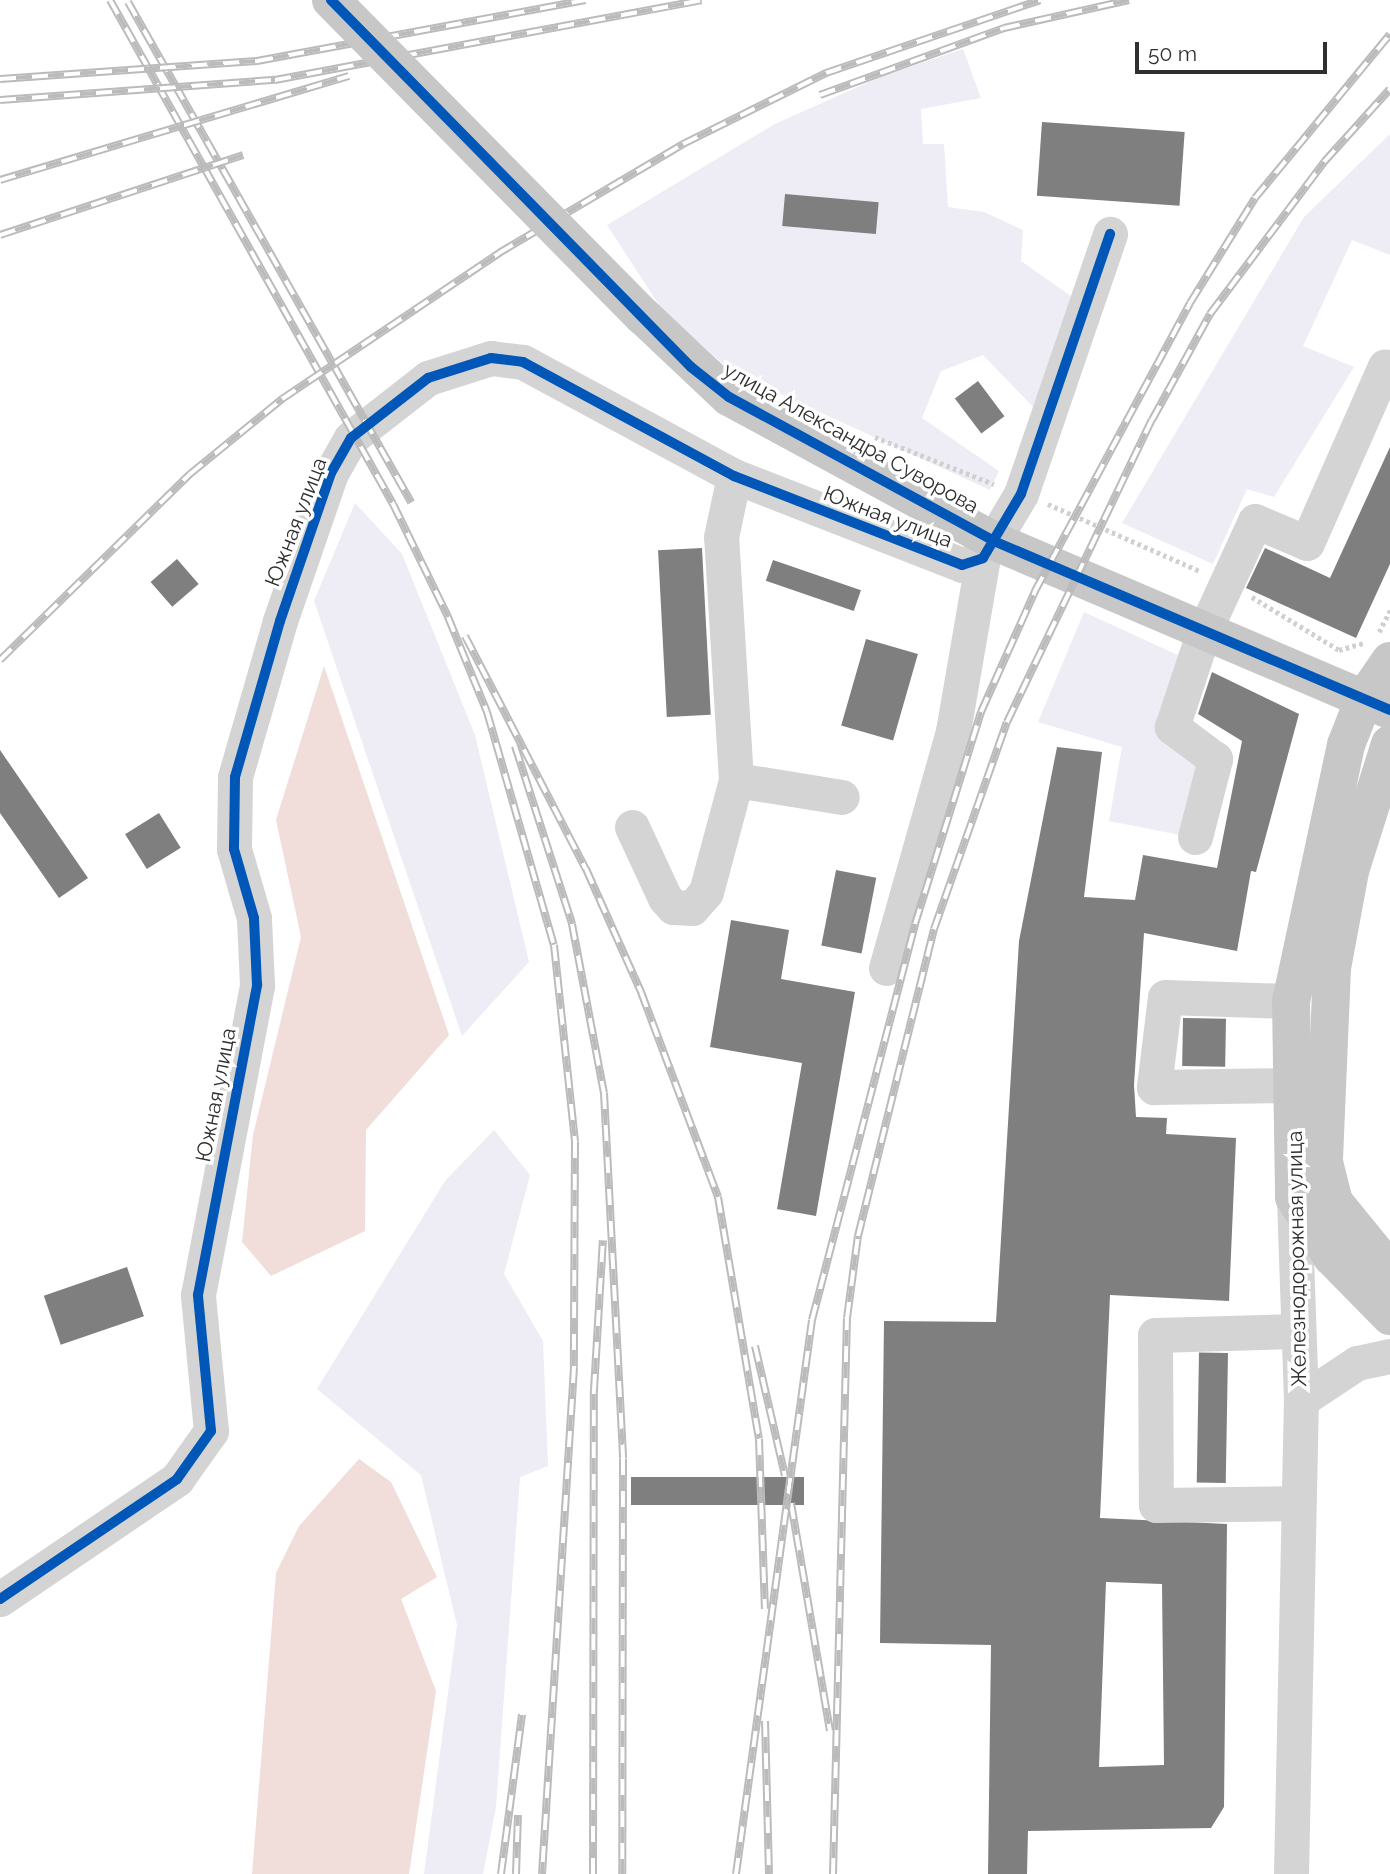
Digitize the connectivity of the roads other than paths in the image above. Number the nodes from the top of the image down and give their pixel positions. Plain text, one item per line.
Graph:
1 (331, 0) edge
2 (1110, 234) dead end
3 (1385, 366) dead end
4 (734, 476) junction
5 (989, 550) junction
6 (1203, 634) junction
7 (1385, 646) edge
8 (1377, 705) edge
9 (1390, 744) edge
10 (736, 780) junction
11 (842, 797) dead end
12 (632, 828) dead end
13 (1195, 837) dead end
14 (886, 968) dead end
15 (1291, 1001) junction
16 (1293, 1085) junction
17 (1310, 1189) junction
18 (1372, 1235) edge
19 (1390, 1271) edge
20 (1390, 1316) edge
21 (1296, 1331) junction
22 (1390, 1356) edge
23 (1301, 1400) junction
24 (1298, 1503) junction
25 (0, 1598) edge
26 (1291, 1874) edge

1 - 5 main road, улица Александра Суворова, bridge
2 - 5 street
3 - 6 street
4 - 5 street, Южная улица
4 - 10 street
4 - 25 street, Южная улица
5 - 6 main road, улица Александра Суворова
5 - 14 street
6 - 8 main road, улица Александра Суворова
6 - 13 street
7 - 8 main road, Железнодорожная улица
8 - 15 main road, Железнодорожная улица
9 - 17 main road, Железнодорожная улица
10 - 11 street
10 - 12 street
15 - 16 main road, Железнодорожная улица
15 - 16 street
16 - 17 main road, Железнодорожная улица
17 - 18 main road
17 - 20 main road
17 - 21 street, Железнодорожная улица
18 - 19 main road
21 - 23 street, Железнодорожная улица
21 - 24 street
22 - 23 street
23 - 24 street, Железнодорожная улица
24 - 26 street, Железнодорожная улица

